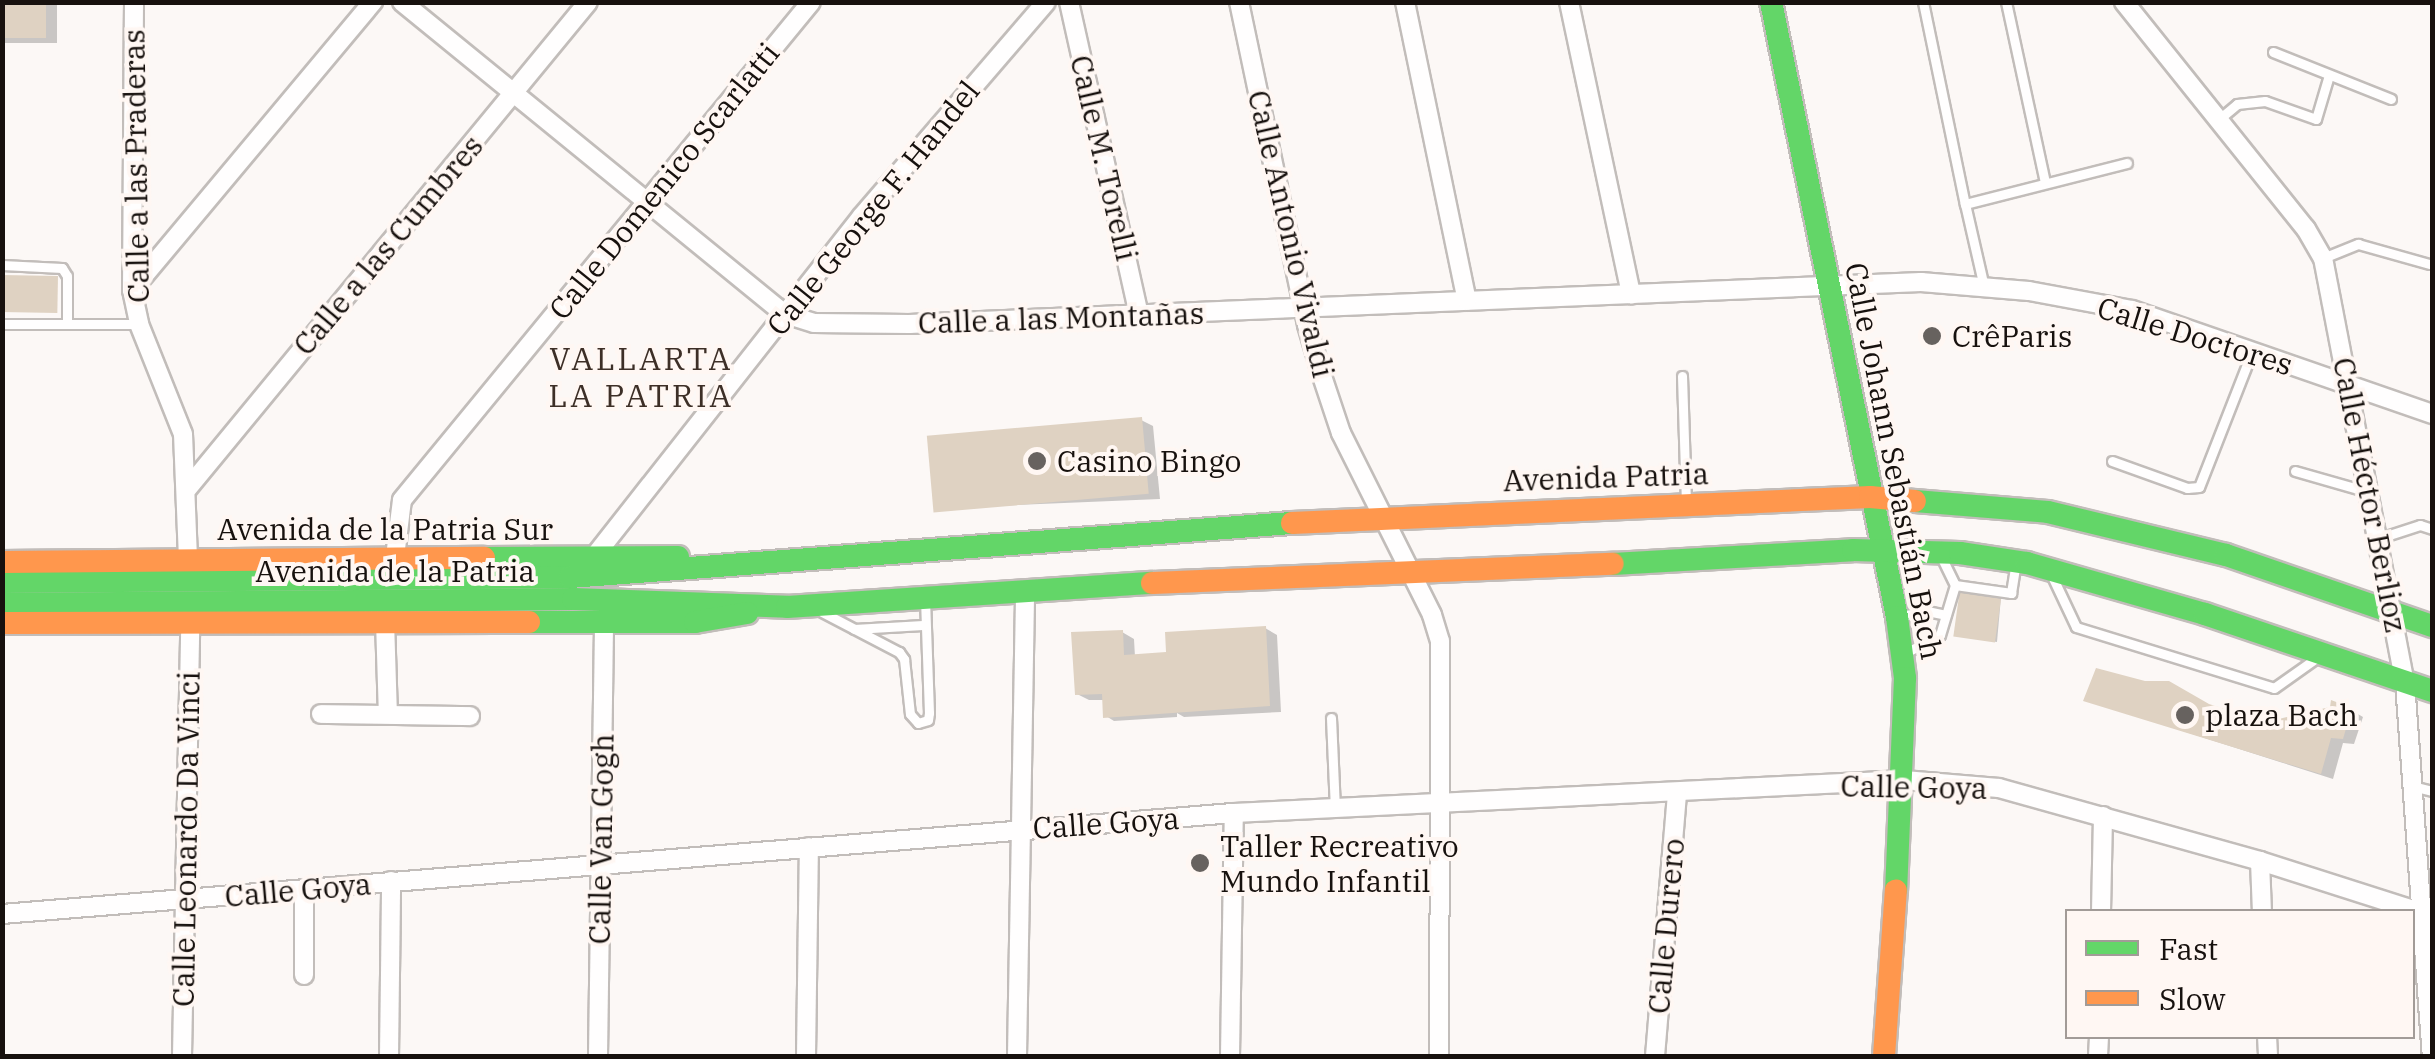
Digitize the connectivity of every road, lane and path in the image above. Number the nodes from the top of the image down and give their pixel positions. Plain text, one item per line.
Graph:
1 (134, 2) edge
2 (373, 2) edge
3 (402, 2) edge
4 (588, 2) edge
5 (810, 2) edge
6 (1046, 2) edge
7 (1069, 2) edge
8 (1239, 2) edge
9 (1404, 2) edge
10 (1570, 2) edge
11 (1771, 2) edge
12 (1923, 2) edge
13 (2006, 2) edge
14 (2124, 2) edge
15 (2273, 52) dead end
16 (2329, 74) junction
17 (514, 93) junction
18 (2391, 99) dead end
19 (2218, 120) junction
20 (2127, 164) dead end
21 (2045, 183) junction
22 (647, 201) junction
23 (1966, 204) junction
24 (2323, 258) junction
25 (2428, 264) dead end
26 (2, 266) edge
27 (1831, 286) junction
28 (1984, 287) junction
29 (132, 290) junction
30 (1631, 294) junction
31 (1467, 301) junction
32 (1303, 308) junction
33 (786, 314) junction
34 (1138, 314) junction
35 (2, 324) edge
36 (67, 324) junction
37 (139, 324) junction
38 (2252, 352) junction
39 (1682, 376) dead end
40 (2350, 385) junction
41 (2432, 414) edge
42 (2112, 461) dead end
43 (2296, 470) dead end
44 (188, 488) junction
45 (2371, 492) junction
46 (1870, 496) junction
47 (1686, 503) junction
48 (1383, 516) junction
49 (2432, 529) edge
50 (2380, 538) junction
51 (1881, 550) junction
52 (1939, 552) junction
53 (2, 553) edge
54 (395, 557) junction
55 (593, 558) junction
56 (188, 560) junction
57 (2016, 561) junction
58 (2, 562) edge
59 (35, 562) junction
60 (767, 565) junction
61 (2048, 569) junction
62 (1410, 571) junction
63 (2, 582) edge
64 (1955, 585) junction
65 (1025, 592) junction
66 (926, 598) junction
67 (2, 604) edge
68 (811, 606) junction
69 (787, 607) junction
70 (2394, 612) junction
71 (1946, 614) junction
72 (1897, 617) junction
73 (190, 621) junction
74 (385, 621) junction
75 (604, 622) junction
76 (2, 623) edge
77 (39, 623) junction
78 (923, 625) junction
79 (2432, 626) edge
80 (851, 629) junction
81 (2, 634) edge
82 (1902, 654) junction
83 (2322, 654) junction
84 (2405, 682) junction
85 (2432, 692) edge
86 (321, 714) dead end
87 (388, 714) junction
88 (470, 716) dead end
89 (1332, 718) dead end
90 (1904, 780) junction
91 (2412, 786) junction
92 (2432, 791) edge
93 (1677, 794) junction
94 (1441, 804) junction
95 (1335, 809) junction
96 (1234, 813) junction
97 (2103, 816) junction
98 (1023, 829) junction
99 (809, 847) junction
100 (2260, 861) junction
101 (600, 864) junction
102 (391, 881) junction
103 (304, 889) junction
104 (184, 900) junction
105 (2101, 909) edge
106 (2262, 909) edge
107 (2410, 909) edge
108 (2, 914) edge
109 (2426, 914) edge
110 (304, 976) dead end
111 (182, 1056) edge
112 (389, 1056) edge
113 (598, 1056) edge
114 (806, 1056) edge
115 (1017, 1056) edge
116 (1230, 1056) edge
117 (1438, 1056) edge
118 (1655, 1056) edge
119 (1884, 1056) edge
120 (2432, 1056) edge

1 - 29 street, Calle a las Praderas
2 - 29 street
3 - 17 street, Calle a las Montañas
4 - 17 street, Calle a las Cumbres
5 - 22 street, Calle Domenico Scarlatti
6 - 33 street, Calle George F. Handel
7 - 34 street, Calle M. Torelli
8 - 32 street, Calle Antonio Vivaldi
9 - 31 street
10 - 30 street
11 - 27 main road, Calle Johann Sebastián Bach
12 - 23 lane
13 - 21 lane
14 - 19 street, Calle Héctor Berlioz
15 - 16 lane
16 - 18 lane
16 - 19 lane
17 - 22 street, Calle a las Montañas
17 - 44 street, Calle a las Cumbres
19 - 24 street, Calle Héctor Berlioz
20 - 21 lane
21 - 23 lane
22 - 33 street, Calle a las Montañas
22 - 54 street, Calle Domenico Scarlatti
23 - 28 lane
24 - 25 lane
24 - 40 street, Calle Héctor Berlioz
26 - 36 lane
27 - 28 street, Calle Doctores
27 - 30 street, Calle a las Montañas
27 - 46 main road, Calle Johann Sebastián Bach
28 - 38 street, Calle Doctores
29 - 37 street, Calle a las Praderas
30 - 31 street, Calle a las Montañas
31 - 32 street, Calle a las Montañas
32 - 34 street, Calle a las Montañas
32 - 48 street, Calle Antonio Vivaldi
33 - 34 street, Calle a las Montañas
33 - 55 street, Calle George F. Handel
35 - 36 lane
36 - 37 lane
37 - 44 street, Calle a las Praderas
38 - 40 street, Calle Doctores
38 - 42 lane
39 - 47 lane
40 - 41 street, Calle Doctores
40 - 45 street, Calle Héctor Berlioz
43 - 45 lane
44 - 56 street, Calle a las Praderas
45 - 50 street, Calle Héctor Berlioz
46 - 47 main road, Avenida Patria
46 - 51 main road, Calle Johann Sebastián Bach
46 - 70 main road, Avenida Patria
47 - 48 main road, Avenida Patria
48 - 60 main road, Avenida Patria
48 - 62 street, Calle Antonio Vivaldi
49 - 50 lane
50 - 70 street, Calle Héctor Berlioz
51 - 52 main road
51 - 62 main road
51 - 72 main road, Calle Johann Sebastián Bach
52 - 57 main road
52 - 64 lane
53 - 59 main road
54 - 55 main road, Avenida de la Patria Sur
54 - 56 main road, Avenida de la Patria Sur
55 - 60 main road, Avenida de la Patria Sur
56 - 59 main road, Avenida de la Patria Sur
57 - 61 main road
57 - 64 lane
58 - 59 main road, Avenida de la Patria Sur
60 - 63 main road, Avenida de la Patria
61 - 83 main road
61 - 83 lane
62 - 65 main road
62 - 94 street, Calle Antonio Vivaldi
64 - 71 lane
65 - 66 main road
65 - 98 street
66 - 68 main road
66 - 78 lane
67 - 69 main road, Avenida de la Patria
68 - 69 main road
68 - 80 lane
69 - 75 main road
70 - 79 main road, Avenida Patria
70 - 84 street, Calle Héctor Berlioz
71 - 72 lane
71 - 82 lane
72 - 82 main road, Calle Johann Sebastián Bach
73 - 74 main road
73 - 77 main road
73 - 104 street, Calle Leonardo Da Vinci
74 - 75 main road
74 - 87 street
75 - 101 street, Calle Van Gogh
76 - 77 main road
77 - 81 main road
78 - 80 lane
78 - 80 lane
82 - 90 main road, Calle Johann Sebastián Bach
83 - 84 main road
84 - 85 main road
84 - 91 street, Calle Héctor Berlioz
86 - 87 street
87 - 88 street
89 - 95 lane
90 - 93 street, Calle Goya
90 - 97 street, Calle Goya
90 - 119 main road, Calle Johann Sebastián Bach
91 - 92 lane
91 - 109 street, Calle Héctor Berlioz
93 - 94 street, Calle Goya
93 - 118 street, Calle Durero
94 - 95 street, Calle Goya
94 - 117 street, Calle Antonio Vivaldi
95 - 96 street, Calle Goya
96 - 98 street, Calle Goya
96 - 116 street
97 - 100 street, Calle Goya
97 - 105 street
98 - 99 street, Calle Goya
98 - 115 street
99 - 101 street, Calle Goya
99 - 114 street
100 - 106 street
100 - 107 street, Calle Goya
101 - 102 street, Calle Goya
101 - 113 street, Calle Van Gogh
102 - 103 street, Calle Goya
102 - 112 street
103 - 104 street, Calle Goya
103 - 110 street
104 - 108 street, Calle Goya
104 - 111 street, Calle Leonardo Da Vinci
109 - 120 street, Calle Héctor Berlioz

